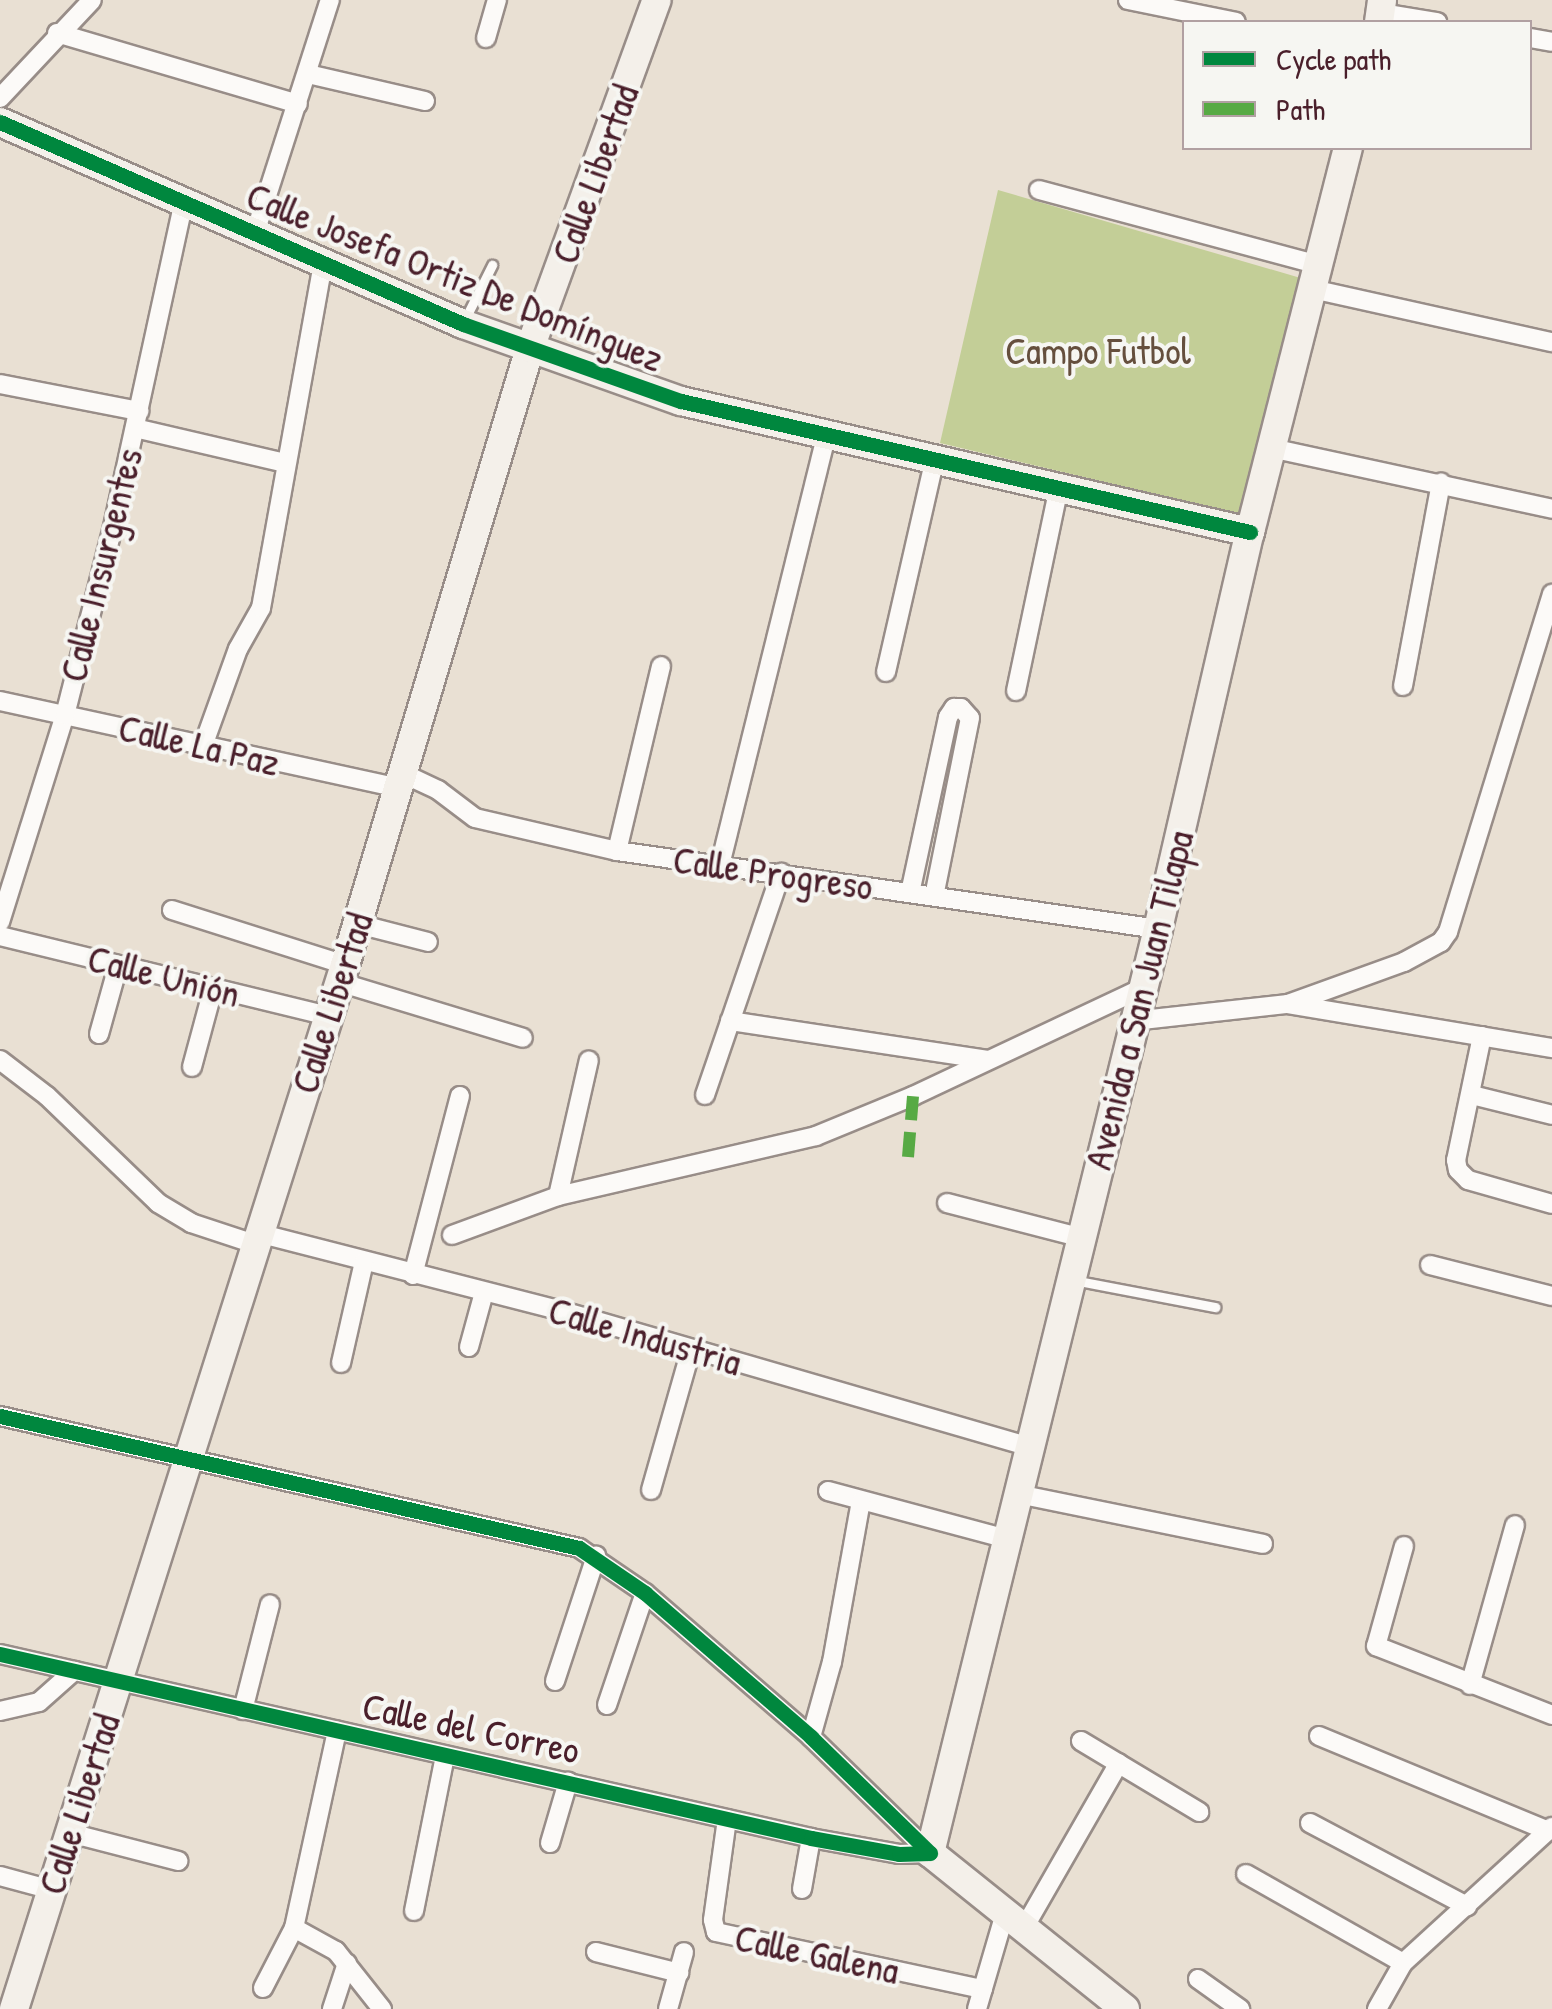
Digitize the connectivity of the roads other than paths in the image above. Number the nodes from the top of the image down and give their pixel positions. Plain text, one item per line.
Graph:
1 (92, 0) edge
2 (330, 0) edge
3 (497, 0) edge
4 (657, 0) edge
5 (1128, 0) edge
6 (1380, 12) edge
7 (1226, 20) edge
8 (1426, 20) edge
9 (57, 34) junction
10 (486, 38) dead end
11 (308, 74) junction
12 (0, 98) edge
13 (425, 101) dead end
14 (298, 104) junction
15 (0, 122) edge
16 (1347, 150) edge
17 (1039, 190) dead end
18 (183, 204) junction
19 (255, 234) junction
20 (492, 264) dead end
21 (323, 265) junction
22 (1315, 277) junction
23 (463, 324) junction
24 (1552, 342) edge
25 (530, 348) junction
26 (0, 384) edge
27 (137, 420) junction
28 (827, 432) junction
29 (1270, 448) junction
30 (935, 458) junction
31 (285, 463) junction
32 (1441, 483) junction
33 (1060, 487) junction
34 (1552, 509) edge
35 (1250, 532) junction
36 (1552, 594) edge
37 (662, 666) dead end
38 (886, 672) dead end
39 (1403, 686) dead end
40 (1016, 692) dead end
41 (0, 701) edge
42 (65, 715) junction
43 (203, 746) junction
44 (401, 781) junction
45 (617, 850) junction
46 (918, 857) junction
47 (940, 861) junction
48 (720, 865) junction
49 (781, 874) junction
50 (910, 893) junction
51 (934, 896) junction
52 (172, 910) dead end
53 (0, 922) edge
54 (358, 924) junction
55 (1158, 929) junction
56 (0, 936) edge
57 (428, 942) dead end
58 (118, 966) junction
59 (342, 973) junction
60 (213, 988) junction
61 (1142, 988) junction
62 (1288, 1004) junction
63 (328, 1016) junction
64 (730, 1020) junction
65 (1133, 1020) junction
66 (99, 1034) dead end
67 (1482, 1036) junction
68 (523, 1038) dead end
69 (1552, 1048) edge
70 (0, 1060) edge
71 (589, 1060) dead end
72 (987, 1060) junction
73 (192, 1067) dead end
74 (705, 1095) dead end
75 (1472, 1095) junction
76 (460, 1096) dead end
77 (1552, 1115) edge
78 (558, 1196) junction
79 (947, 1203) dead end
80 (1552, 1204) edge
81 (452, 1235) dead end
82 (256, 1238) junction
83 (1082, 1238) junction
84 (364, 1262) junction
85 (1430, 1266) dead end
86 (412, 1275) junction
87 (1070, 1280) junction
88 (484, 1292) junction
89 (1552, 1296) edge
90 (1214, 1307) dead end
91 (468, 1347) dead end
92 (691, 1350) junction
93 (341, 1364) dead end
94 (0, 1416) edge
95 (1029, 1446) junction
96 (187, 1458) junction
97 (652, 1490) dead end
98 (828, 1491) dead end
99 (1018, 1494) junction
100 (860, 1501) junction
101 (1515, 1525) dead end
102 (1007, 1540) junction
103 (1263, 1544) dead end
104 (1404, 1546) dead end
105 (596, 1556) junction
106 (645, 1593) junction
107 (270, 1604) dead end
108 (0, 1654) edge
109 (74, 1672) junction
110 (555, 1681) dead end
111 (118, 1682) junction
112 (1470, 1685) junction
113 (607, 1705) dead end
114 (243, 1710) junction
115 (0, 1711) edge
116 (1552, 1715) edge
117 (337, 1731) junction
118 (1319, 1736) dead end
119 (811, 1737) junction
120 (1082, 1741) dead end
121 (445, 1756) junction
122 (1119, 1763) junction
123 (568, 1782) junction
124 (1199, 1812) dead end
125 (727, 1819) junction
126 (1310, 1823) dead end
127 (1550, 1829) edge
128 (70, 1833) junction
129 (811, 1838) junction
130 (550, 1844) dead end
131 (930, 1853) junction
132 (178, 1862) dead end
133 (1246, 1874) dead end
134 (0, 1876) edge
135 (802, 1888) dead end
136 (52, 1890) junction
137 (1468, 1906) junction
138 (414, 1911) dead end
139 (1014, 1920) junction
140 (294, 1928) junction
141 (596, 1952) dead end
142 (684, 1952) dead end
143 (347, 1963) junction
144 (1403, 1963) junction
145 (679, 1972) junction
146 (1198, 1980) dead end
147 (263, 1988) dead end
148 (983, 1989) junction
149 (14, 2009) edge
150 (332, 2009) edge
151 (382, 2009) edge
152 (668, 2009) edge
153 (977, 2009) edge
154 (1125, 2009) edge
155 (1240, 2009) edge
156 (1377, 2009) edge

1 - 9 street
2 - 11 street
3 - 10 street
4 - 25 main road, Calle Libertad
5 - 7 street
6 - 8 street
9 - 12 street
9 - 14 street
11 - 13 street
11 - 14 street
14 - 19 street
15 - 18 main road, Calle Josefa Ortiz De Domínguez
16 - 22 main road, Avenida a San Juan Tilapa
17 - 22 street
18 - 19 main road, Calle Josefa Ortiz De Domínguez
18 - 27 street, Calle Insurgentes
19 - 21 main road, Calle Josefa Ortiz De Domínguez
20 - 23 lane
21 - 23 main road, Calle Josefa Ortiz De Domínguez
21 - 31 street
22 - 24 street
22 - 29 main road, Avenida a San Juan Tilapa
23 - 25 main road, Calle Josefa Ortiz De Domínguez
25 - 28 main road, Calle Josefa Ortiz De Domínguez
25 - 44 main road, Calle Libertad
26 - 27 street
27 - 31 street
27 - 42 street, Calle Insurgentes
28 - 30 main road, Calle Josefa Ortiz De Domínguez
28 - 48 street
29 - 32 street
29 - 35 main road, Avenida a San Juan Tilapa
30 - 33 main road, Calle Josefa Ortiz De Domínguez
30 - 38 street
31 - 43 street
32 - 34 street
32 - 39 street
33 - 35 main road, Calle Josefa Ortiz De Domínguez
33 - 40 street
35 - 55 main road, Avenida a San Juan Tilapa
36 - 62 street
37 - 45 street
41 - 42 street, Calle La Paz
42 - 43 street, Calle La Paz
42 - 53 street, Calle Insurgentes
43 - 44 street, Calle La Paz
44 - 45 street, Calle Progreso
44 - 54 main road, Calle Libertad
45 - 48 street, Calle Progreso
46 - 47 street
46 - 47 street
46 - 50 street
47 - 51 street
48 - 49 street, Calle Progreso
49 - 50 street, Calle Progreso
49 - 64 street
50 - 51 street, Calle Progreso
51 - 55 street, Calle Progreso
52 - 59 street
54 - 57 street
54 - 59 main road, Calle Libertad
55 - 61 main road, Avenida a San Juan Tilapa
56 - 58 street, Calle Unión
58 - 60 street, Calle Unión
58 - 66 street
59 - 63 main road, Calle Libertad
59 - 68 street
60 - 63 street, Calle Unión
60 - 73 street
61 - 65 main road, Avenida a San Juan Tilapa
61 - 72 street
62 - 65 street
62 - 67 street
63 - 82 main road, Calle Libertad
64 - 72 street
64 - 74 street
65 - 83 main road, Avenida a San Juan Tilapa
67 - 69 street
67 - 75 street
70 - 82 street, Calle Industria
71 - 78 street
72 - 78 street
75 - 77 street
75 - 80 street
76 - 86 street
78 - 81 street
79 - 83 street
82 - 84 street, Calle Industria
82 - 96 main road, Calle Libertad
83 - 87 main road, Avenida a San Juan Tilapa
84 - 86 street, Calle Industria
84 - 93 street
85 - 89 street
86 - 88 street, Calle Industria
87 - 90 lane
87 - 95 main road, Avenida a San Juan Tilapa
88 - 91 street
88 - 92 street, Calle Industria
92 - 95 street, Calle Industria
92 - 97 street
94 - 96 street
95 - 99 main road, Avenida a San Juan Tilapa
96 - 105 street
96 - 111 main road, Calle Libertad
98 - 100 street
99 - 102 main road, Avenida a San Juan Tilapa
99 - 103 street
100 - 102 street
100 - 119 street
101 - 112 street
102 - 131 main road, Avenida a San Juan Tilapa
104 - 112 street
105 - 106 street
105 - 110 street
106 - 113 street
106 - 119 street
107 - 114 street
108 - 109 street, Calle del Correo
109 - 111 street, Calle del Correo
109 - 115 street
111 - 114 street, Calle del Correo
111 - 128 main road, Calle Libertad
112 - 116 street
114 - 117 street, Calle del Correo
117 - 121 street, Calle del Correo
117 - 140 street
118 - 127 street
119 - 131 street
120 - 122 street
121 - 123 street, Calle del Correo
121 - 138 street
122 - 124 street
122 - 139 street
123 - 125 street, Calle del Correo
123 - 130 street
125 - 129 street, Calle del Correo
125 - 148 street, Calle Galena
126 - 137 street
127 - 137 street
128 - 132 street
128 - 136 main road, Calle Libertad
129 - 131 street, Calle del Correo
129 - 135 street
131 - 139 main road
133 - 144 street
134 - 136 street
136 - 149 main road, Calle Libertad
137 - 144 street
139 - 148 street
139 - 154 main road
140 - 143 street
140 - 147 street
141 - 145 street
142 - 145 street
143 - 150 street
143 - 151 street
144 - 156 street
145 - 152 street
146 - 155 street
148 - 153 street

